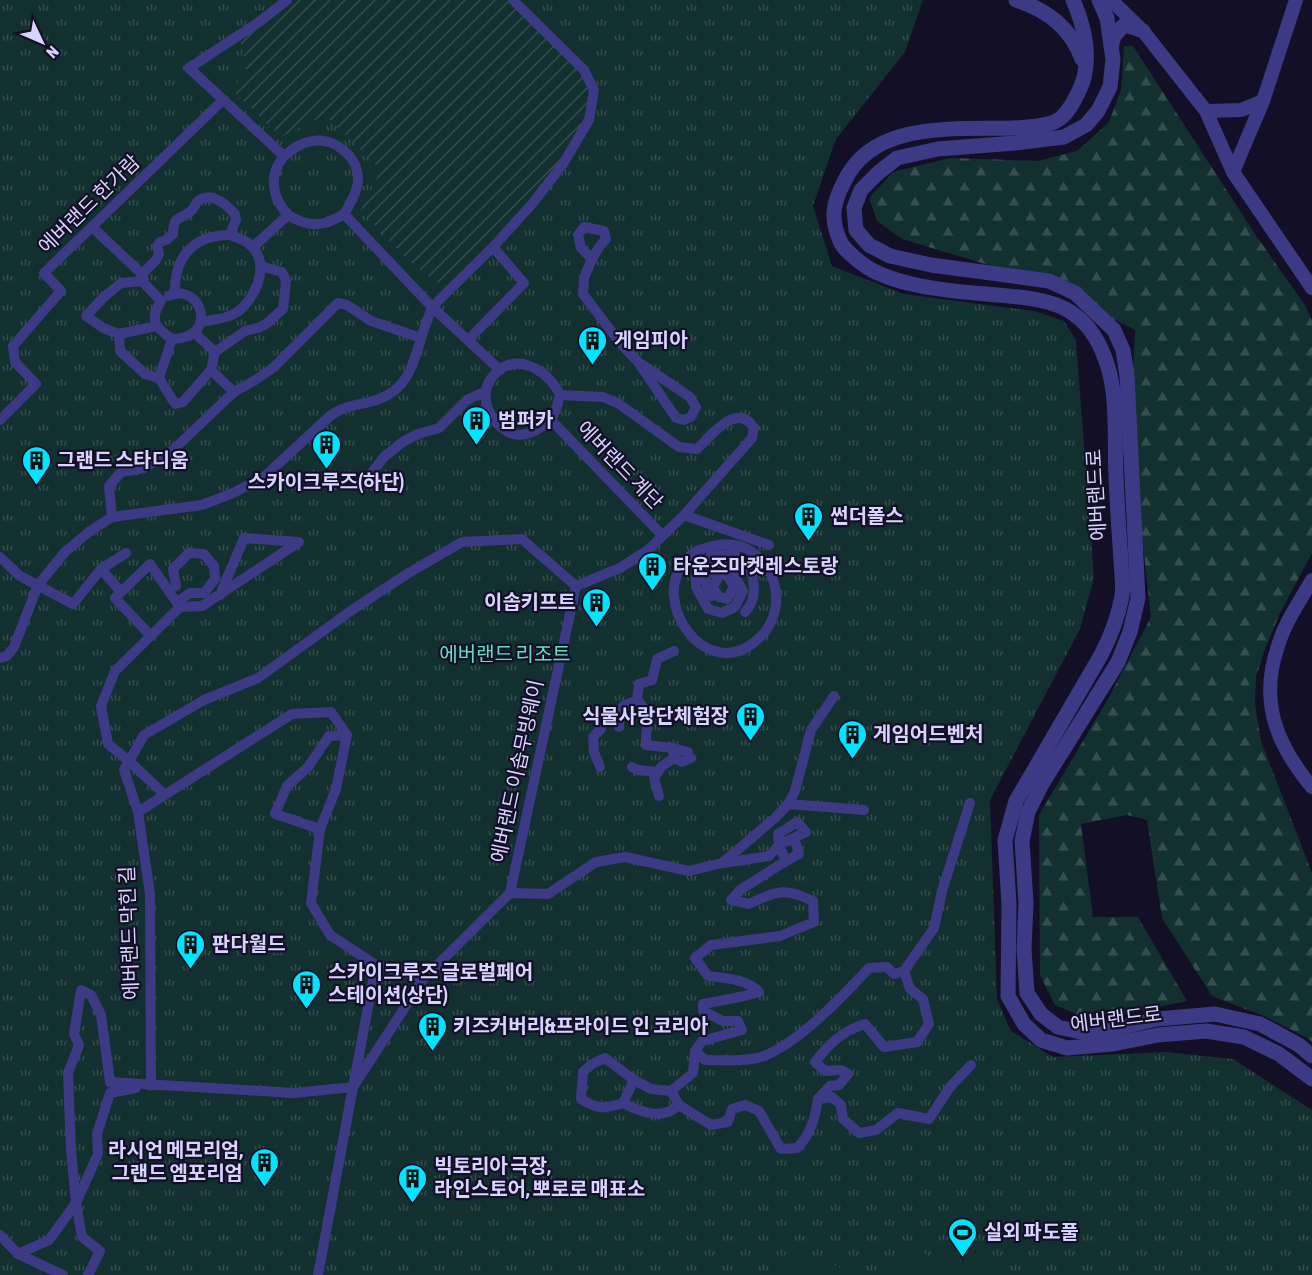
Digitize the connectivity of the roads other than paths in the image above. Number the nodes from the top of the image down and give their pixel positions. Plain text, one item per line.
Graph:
1 (287, 0) edge
2 (513, 0) edge
3 (1016, 0) edge
4 (1073, 0) edge
5 (1099, 0) edge
6 (1111, 0) edge
7 (1296, 0) edge
8 (1143, 31) junction
9 (1112, 47) junction
10 (1085, 68) junction
11 (222, 101) junction
12 (1263, 101) junction
13 (1206, 111) junction
14 (284, 156) junction
15 (1233, 172) junction
16 (344, 214) junction
17 (288, 215) junction
18 (92, 227) junction
19 (230, 235) junction
20 (253, 247) junction
21 (494, 247) junction
22 (592, 259) dead end
23 (260, 266) junction
24 (142, 278) junction
25 (1312, 288) edge
26 (175, 293) junction
27 (161, 301) junction
28 (432, 307) junction
29 (201, 322) junction
30 (156, 327) junction
31 (195, 333) junction
32 (119, 334) junction
33 (421, 338) junction
34 (172, 339) junction
35 (468, 340) junction
36 (214, 352) junction
37 (638, 362) junction
38 (211, 369) junction
39 (500, 370) junction
40 (159, 378) junction
41 (486, 391) junction
42 (234, 392) junction
43 (560, 395) junction
44 (0, 420) edge
45 (551, 420) junction
46 (363, 484) dead end
47 (684, 515) junction
48 (112, 517) junction
49 (662, 535) junction
50 (718, 545) junction
51 (769, 545) dead end
52 (126, 553) dead end
53 (735, 554) junction
54 (0, 557) edge
55 (101, 569) junction
56 (752, 572) junction
57 (727, 574) junction
58 (1312, 580) edge
59 (38, 585) junction
60 (176, 586) dead end
61 (576, 586) junction
62 (121, 592) junction
63 (220, 595) junction
64 (727, 598) junction
65 (178, 605) junction
66 (745, 612) dead end
67 (151, 636) junction
68 (674, 651) dead end
69 (0, 658) edge
70 (834, 696) dead end
71 (637, 700) junction
72 (619, 727) dead end
73 (601, 729) dead end
74 (347, 735) junction
75 (674, 753) junction
76 (690, 755) dead end
77 (129, 761) junction
78 (600, 767) dead end
79 (632, 767) dead end
80 (657, 772) junction
81 (1312, 787) edge
82 (164, 794) junction
83 (659, 796) dead end
84 (970, 803) dead end
85 (788, 804) junction
86 (864, 810) dead end
87 (138, 812) junction
88 (320, 829) junction
89 (794, 838) junction
90 (779, 845) junction
91 (786, 861) junction
92 (722, 863) junction
93 (510, 893) junction
94 (376, 965) junction
95 (904, 971) junction
96 (424, 978) junction
97 (695, 1051) junction
98 (1312, 1056) edge
99 (971, 1065) dead end
100 (1312, 1079) edge
101 (634, 1080) junction
102 (151, 1085) junction
103 (353, 1087) junction
104 (671, 1091) junction
105 (818, 1099) junction
106 (623, 1103) junction
107 (679, 1105) junction
108 (76, 1203) junction
109 (0, 1235) edge
110 (18, 1254) junction
111 (63, 1275) edge
112 (88, 1275) edge
113 (318, 1275) edge

1 - 11 street
2 - 21 street
3 - 10 street
4 - 10 street, 에버랜드로
5 - 9 street, 에버랜드로
6 - 8 street
7 - 12 street
8 - 9 street
8 - 13 street
9 - 98 street, 에버랜드로
10 - 100 street, 에버랜드로
11 - 14 street
11 - 18 street, 에버랜드 한가람
12 - 13 street
12 - 15 street
13 - 15 street
14 - 16 street
14 - 17 street
15 - 25 street
16 - 17 street
16 - 28 street
17 - 20 street
18 - 24 street
18 - 44 street, 에버랜드 한가람
19 - 20 street
19 - 24 street
19 - 26 street
20 - 23 street
21 - 28 street
21 - 35 street
22 - 37 street
23 - 29 street
23 - 36 street
24 - 27 street
24 - 32 street
26 - 27 street
26 - 29 street
27 - 30 street
28 - 33 street
28 - 35 street
29 - 31 street
30 - 32 street
30 - 34 street
31 - 34 street
31 - 36 street
32 - 40 street
33 - 42 street
33 - 48 street
34 - 40 street
35 - 39 street
36 - 38 street
37 - 37 street
38 - 40 street
38 - 42 street
39 - 41 street
39 - 43 street
41 - 45 street
41 - 46 street
42 - 48 street
43 - 45 street
43 - 47 street
45 - 49 street, 에버랜드 계단
47 - 49 street
47 - 51 street
48 - 59 street
49 - 61 street
50 - 50 street
50 - 53 street
52 - 55 street
53 - 56 street
53 - 57 street
54 - 59 street
55 - 59 street
55 - 62 street
56 - 64 street
56 - 66 street
57 - 64 street
57 - 64 street
58 - 81 street
59 - 69 street
60 - 65 street
61 - 77 street
61 - 93 street, 에버랜드 이솝무빙웨이
62 - 65 street
62 - 67 street
63 - 63 street
63 - 65 street
65 - 67 street
67 - 77 street
68 - 71 street
70 - 85 street
71 - 72 street
71 - 75 street
73 - 78 street
74 - 82 street
74 - 88 street
74 - 88 street
75 - 76 street
75 - 80 street
77 - 82 street
77 - 87 street, 에버랜드 막힌 길
79 - 80 street
80 - 83 street
82 - 87 street
84 - 95 street
85 - 86 street
85 - 92 street
87 - 102 street, 에버랜드 막힌 길
88 - 94 street
89 - 90 street
89 - 90 street
89 - 91 street
90 - 91 street
90 - 92 street
91 - 97 street
92 - 93 street
93 - 96 street
94 - 96 street
94 - 103 street
95 - 97 street
95 - 105 street
96 - 103 street
97 - 104 street
99 - 105 street
101 - 104 street
101 - 106 street
101 - 106 street
102 - 103 street
102 - 108 street
102 - 108 street
103 - 113 street
104 - 107 street
105 - 107 street
106 - 107 street
108 - 110 street
108 - 112 street
109 - 110 street
110 - 111 street

